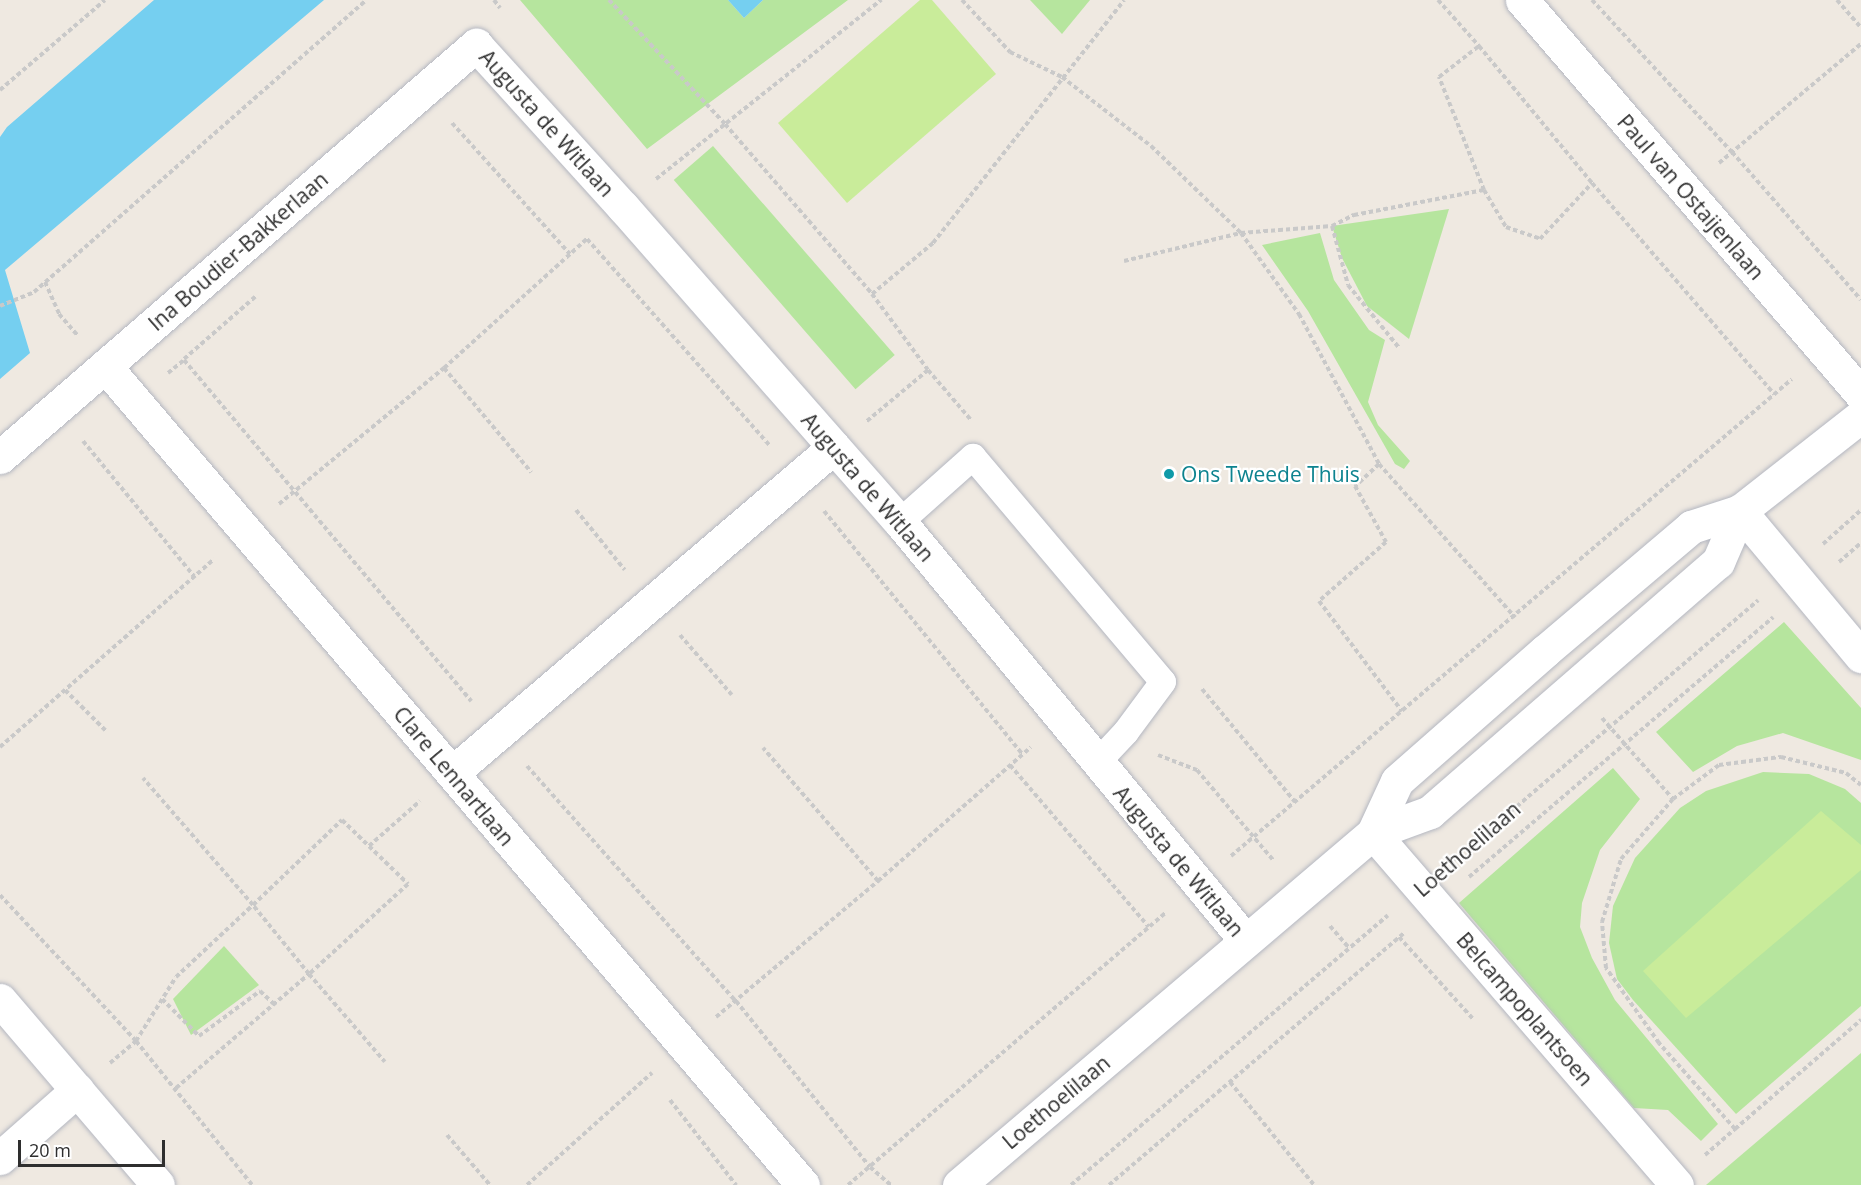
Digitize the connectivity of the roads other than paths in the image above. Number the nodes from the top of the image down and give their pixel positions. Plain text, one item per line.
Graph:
1 (1522, 0) edge
2 (476, 45) joint
3 (105, 366) junction
4 (1861, 394) edge
5 (1861, 416) edge
6 (834, 447) junction
7 (0, 458) edge
8 (1740, 511) junction
9 (900, 522) junction
10 (1861, 656) edge
11 (1097, 763) junction
12 (452, 773) junction
13 (1373, 833) junction
14 (1246, 941) junction
15 (0, 1000) edge
16 (77, 1090) junction
17 (0, 1158) edge
18 (1676, 1184) edge
19 (158, 1185) edge
20 (803, 1185) edge
21 (959, 1185) edge

1 - 4 street, Paul van Ostaijenlaan
2 - 3 street, Ina Boudier-Bakkerlaan
2 - 6 street, Augusta de Witlaan
3 - 7 street, Ina Boudier-Bakkerlaan
3 - 12 street, Clare Lennartlaan
5 - 8 street, Loethoelilaan
6 - 9 street, Augusta de Witlaan
6 - 12 street
8 - 10 street
8 - 13 street, Loethoelilaan
8 - 13 street, Loethoelilaan
9 - 11 street, Augusta de Witlaan
9 - 11 lane
11 - 14 street, Augusta de Witlaan
12 - 20 street, Clare Lennartlaan
13 - 14 street, Loethoelilaan
13 - 18 street, Belcampoplantsoen
14 - 21 street, Loethoelilaan
15 - 16 street
16 - 17 street
16 - 19 street

